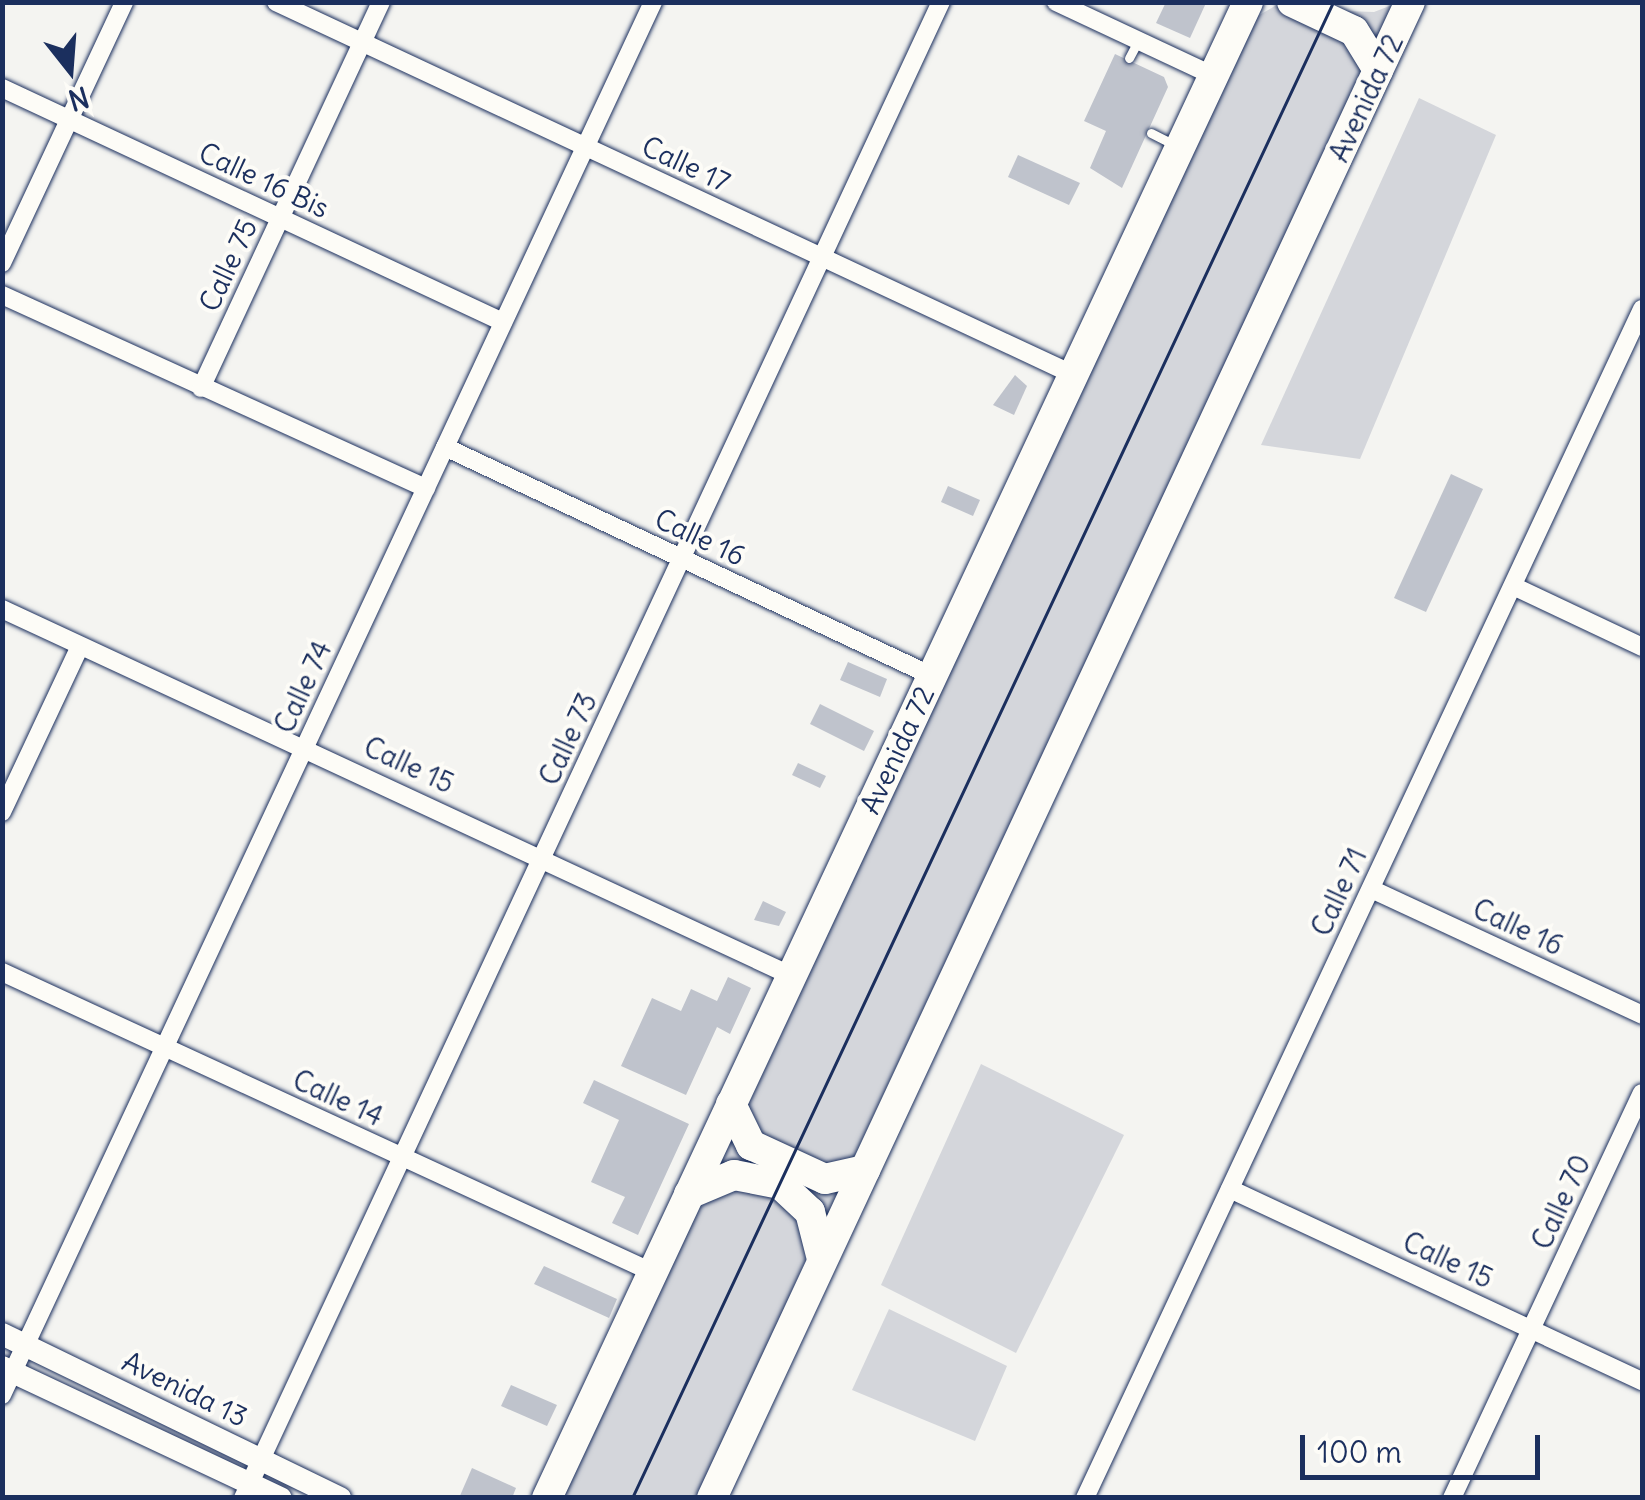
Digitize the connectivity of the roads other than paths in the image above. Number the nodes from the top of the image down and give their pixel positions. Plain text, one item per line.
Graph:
1 (124, 2) edge
2 (276, 2) edge
3 (380, 2) edge
4 (653, 2) edge
5 (942, 2) edge
6 (1056, 2) edge
7 (1292, 2) edge
8 (1410, 2) edge
9 (1252, 5) edge
10 (362, 43) junction
11 (1378, 70) junction
12 (1214, 76) junction
13 (2, 88) edge
14 (70, 119) junction
15 (1151, 132) dead end
16 (586, 147) junction
17 (1180, 147) junction
18 (280, 218) junction
19 (824, 260) junction
20 (2, 262) edge
21 (2, 295) edge
22 (1642, 309) edge
23 (504, 322) junction
24 (1074, 374) junction
25 (201, 388) junction
26 (445, 447) junction
27 (426, 488) junction
28 (684, 560) junction
29 (1513, 586) junction
30 (2, 608) edge
31 (80, 646) junction
32 (1642, 647) edge
33 (932, 676) junction
34 (305, 747) junction
35 (2, 812) edge
36 (543, 856) junction
37 (1371, 889) junction
38 (2, 972) edge
39 (792, 976) junction
40 (1642, 1015) edge
41 (165, 1047) junction
42 (1642, 1093) edge
43 (732, 1104) junction
44 (402, 1159) junction
45 (865, 1170) junction
46 (1230, 1190) junction
47 (689, 1194) junction
48 (822, 1258) junction
49 (652, 1272) junction
50 (1531, 1330) junction
51 (2, 1334) edge
52 (26, 1345) junction
53 (8, 1370) edge
54 (1642, 1381) edge
55 (2, 1395) edge
56 (261, 1460) junction
57 (246, 1490) edge
58 (1093, 1495) edge
59 (282, 1498) edge
60 (340, 1498) edge
61 (547, 1498) edge
62 (712, 1498) edge
63 (1452, 1498) edge

1 - 14 street
2 - 10 street, Calle 17
3 - 10 street, Calle 75
4 - 16 street, Calle 74
5 - 19 street, Calle 73
6 - 12 street
7 - 11 highway
8 - 11 highway, Avenida 72
9 - 12 highway, Avenida 72
10 - 16 street, Calle 17
10 - 18 street, Calle 75
11 - 45 highway, Avenida 72
12 - 17 highway, Avenida 72
13 - 14 street, Calle 16 Bis
14 - 18 street, Calle 16 Bis
14 - 20 street
15 - 17 lane
16 - 19 street, Calle 17
16 - 23 street, Calle 74
17 - 24 highway, Avenida 72
18 - 23 street, Calle 16 Bis
18 - 25 street, Calle 75
19 - 24 street, Calle 17
19 - 28 street, Calle 73
21 - 25 street
22 - 29 street, Calle 71
23 - 26 street, Calle 74
24 - 33 highway, Avenida 72
25 - 27 street
26 - 27 street, Calle 74
26 - 28 street, Calle 16
27 - 34 street, Calle 74
28 - 33 street, Calle 16
28 - 36 street, Calle 73
29 - 32 street
29 - 37 street, Calle 71
30 - 31 street, Calle 15
31 - 34 street, Calle 15
31 - 35 street
33 - 39 highway, Avenida 72
34 - 36 street, Calle 15
34 - 41 street, Calle 74
36 - 39 street, Calle 15
36 - 44 street, Calle 73
37 - 40 street, Calle 16
37 - 46 street, Calle 71
38 - 41 street, Calle 14
39 - 43 highway, Avenida 72
41 - 44 street, Calle 14
41 - 52 street, Calle 74
42 - 50 street, Calle 70
43 - 45 highway
43 - 47 highway, Avenida 72
44 - 49 street, Calle 14
44 - 56 street, Calle 73
45 - 48 highway, Avenida 72
46 - 50 street, Calle 15
46 - 58 street, Calle 71
47 - 48 highway
47 - 49 highway, Avenida 72
48 - 62 highway, Avenida 72
49 - 61 highway, Avenida 72
50 - 54 street, Calle 15
50 - 63 street, Calle 70
51 - 52 street, Avenida 13
52 - 53 street, Calle 74
52 - 56 street, Avenida 13
53 - 55 street, Calle 74
53 - 57 street, Avenida 13
56 - 57 street, Calle 73
56 - 60 street, Avenida 13
57 - 59 street, Avenida 13

